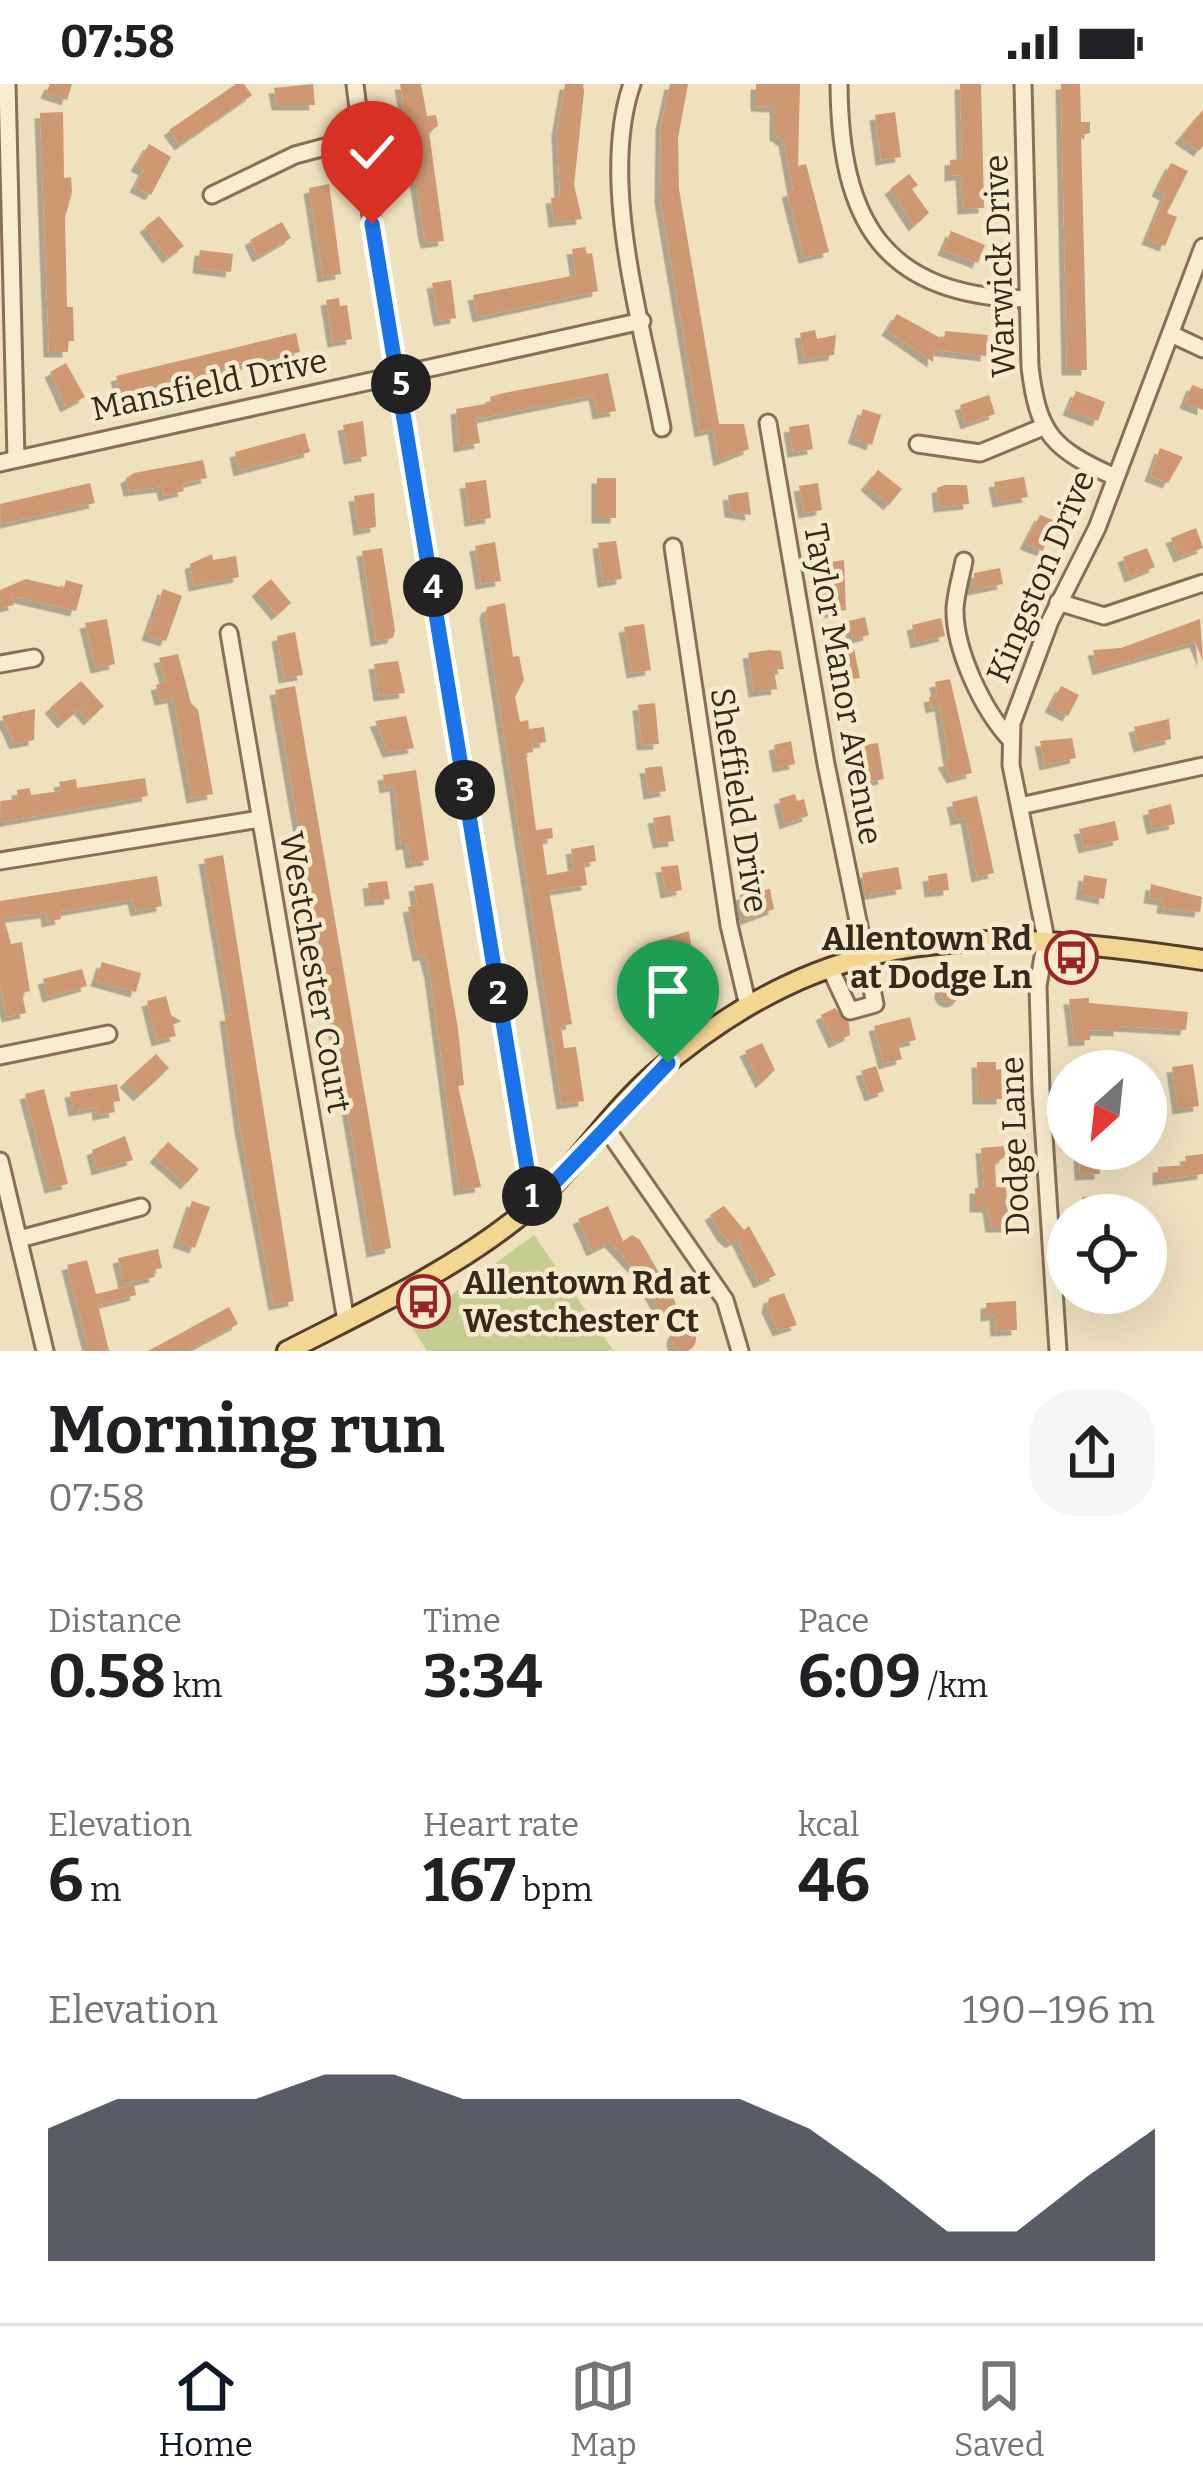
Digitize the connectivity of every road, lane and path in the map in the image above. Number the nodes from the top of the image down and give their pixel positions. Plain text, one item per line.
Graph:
1 (7, 84) edge
2 (356, 84) edge
3 (632, 84) edge
4 (838, 84) edge
5 (1023, 84) edge
6 (362, 137) junction
7 (212, 195) dead end
8 (1203, 248) edge
9 (1028, 299) junction
10 (642, 321) junction
11 (1171, 334) junction
12 (1203, 349) edge
13 (400, 374) junction
14 (768, 423) dead end
15 (1042, 427) junction
16 (662, 428) dead end
17 (918, 443) dead end
18 (8, 461) edge
19 (1115, 477) junction
20 (673, 547) dead end
21 (964, 561) dead end
22 (1203, 583) edge
23 (1058, 602) junction
24 (229, 633) dead end
25 (34, 658) dead end
26 (0, 664) edge
27 (1010, 739) junction
28 (1203, 766) edge
29 (1020, 806) junction
30 (260, 819) junction
31 (0, 861) edge
32 (1046, 939) junction
33 (865, 956) junction
34 (1203, 960) edge
35 (830, 968) junction
36 (748, 1006) junction
37 (109, 1034) dead end
38 (0, 1056) edge
39 (606, 1128) junction
40 (0, 1161) edge
41 (533, 1205) junction
42 (141, 1207) dead end
43 (19, 1239) junction
44 (346, 1321) junction
45 (45, 1351) edge
46 (287, 1351) edge
47 (740, 1351) edge
48 (1058, 1351) edge

1 - 18 street
2 - 6 street
3 - 10 street
4 - 9 street
5 - 9 street, Warwick Drive
6 - 7 street
6 - 13 street
8 - 11 street, Kingston Drive
9 - 15 street, Warwick Drive
10 - 13 street, Mansfield Drive
10 - 16 street
11 - 12 street
11 - 19 street, Kingston Drive
13 - 18 street, Mansfield Drive
13 - 41 street
14 - 33 street, Taylor Manor Avenue
15 - 17 street
15 - 19 street
19 - 23 street, Kingston Drive
20 - 36 street, Sheffield Drive
21 - 27 street
22 - 23 street
23 - 27 street, Kingston Drive
24 - 30 street, Westchester Court
25 - 26 street
27 - 29 street, Kingston Drive
28 - 29 street
29 - 32 street, Kingston Drive
30 - 31 street
30 - 44 street, Westchester Court
32 - 33 main road
32 - 34 main road
32 - 48 street, Dodge Lane
33 - 35 main road
33 - 35 street, Taylor Manor Avenue
35 - 36 main road
36 - 39 main road
37 - 38 street
39 - 41 main road
39 - 47 street
40 - 43 street
41 - 44 main road
42 - 43 street
43 - 45 street
44 - 46 main road

